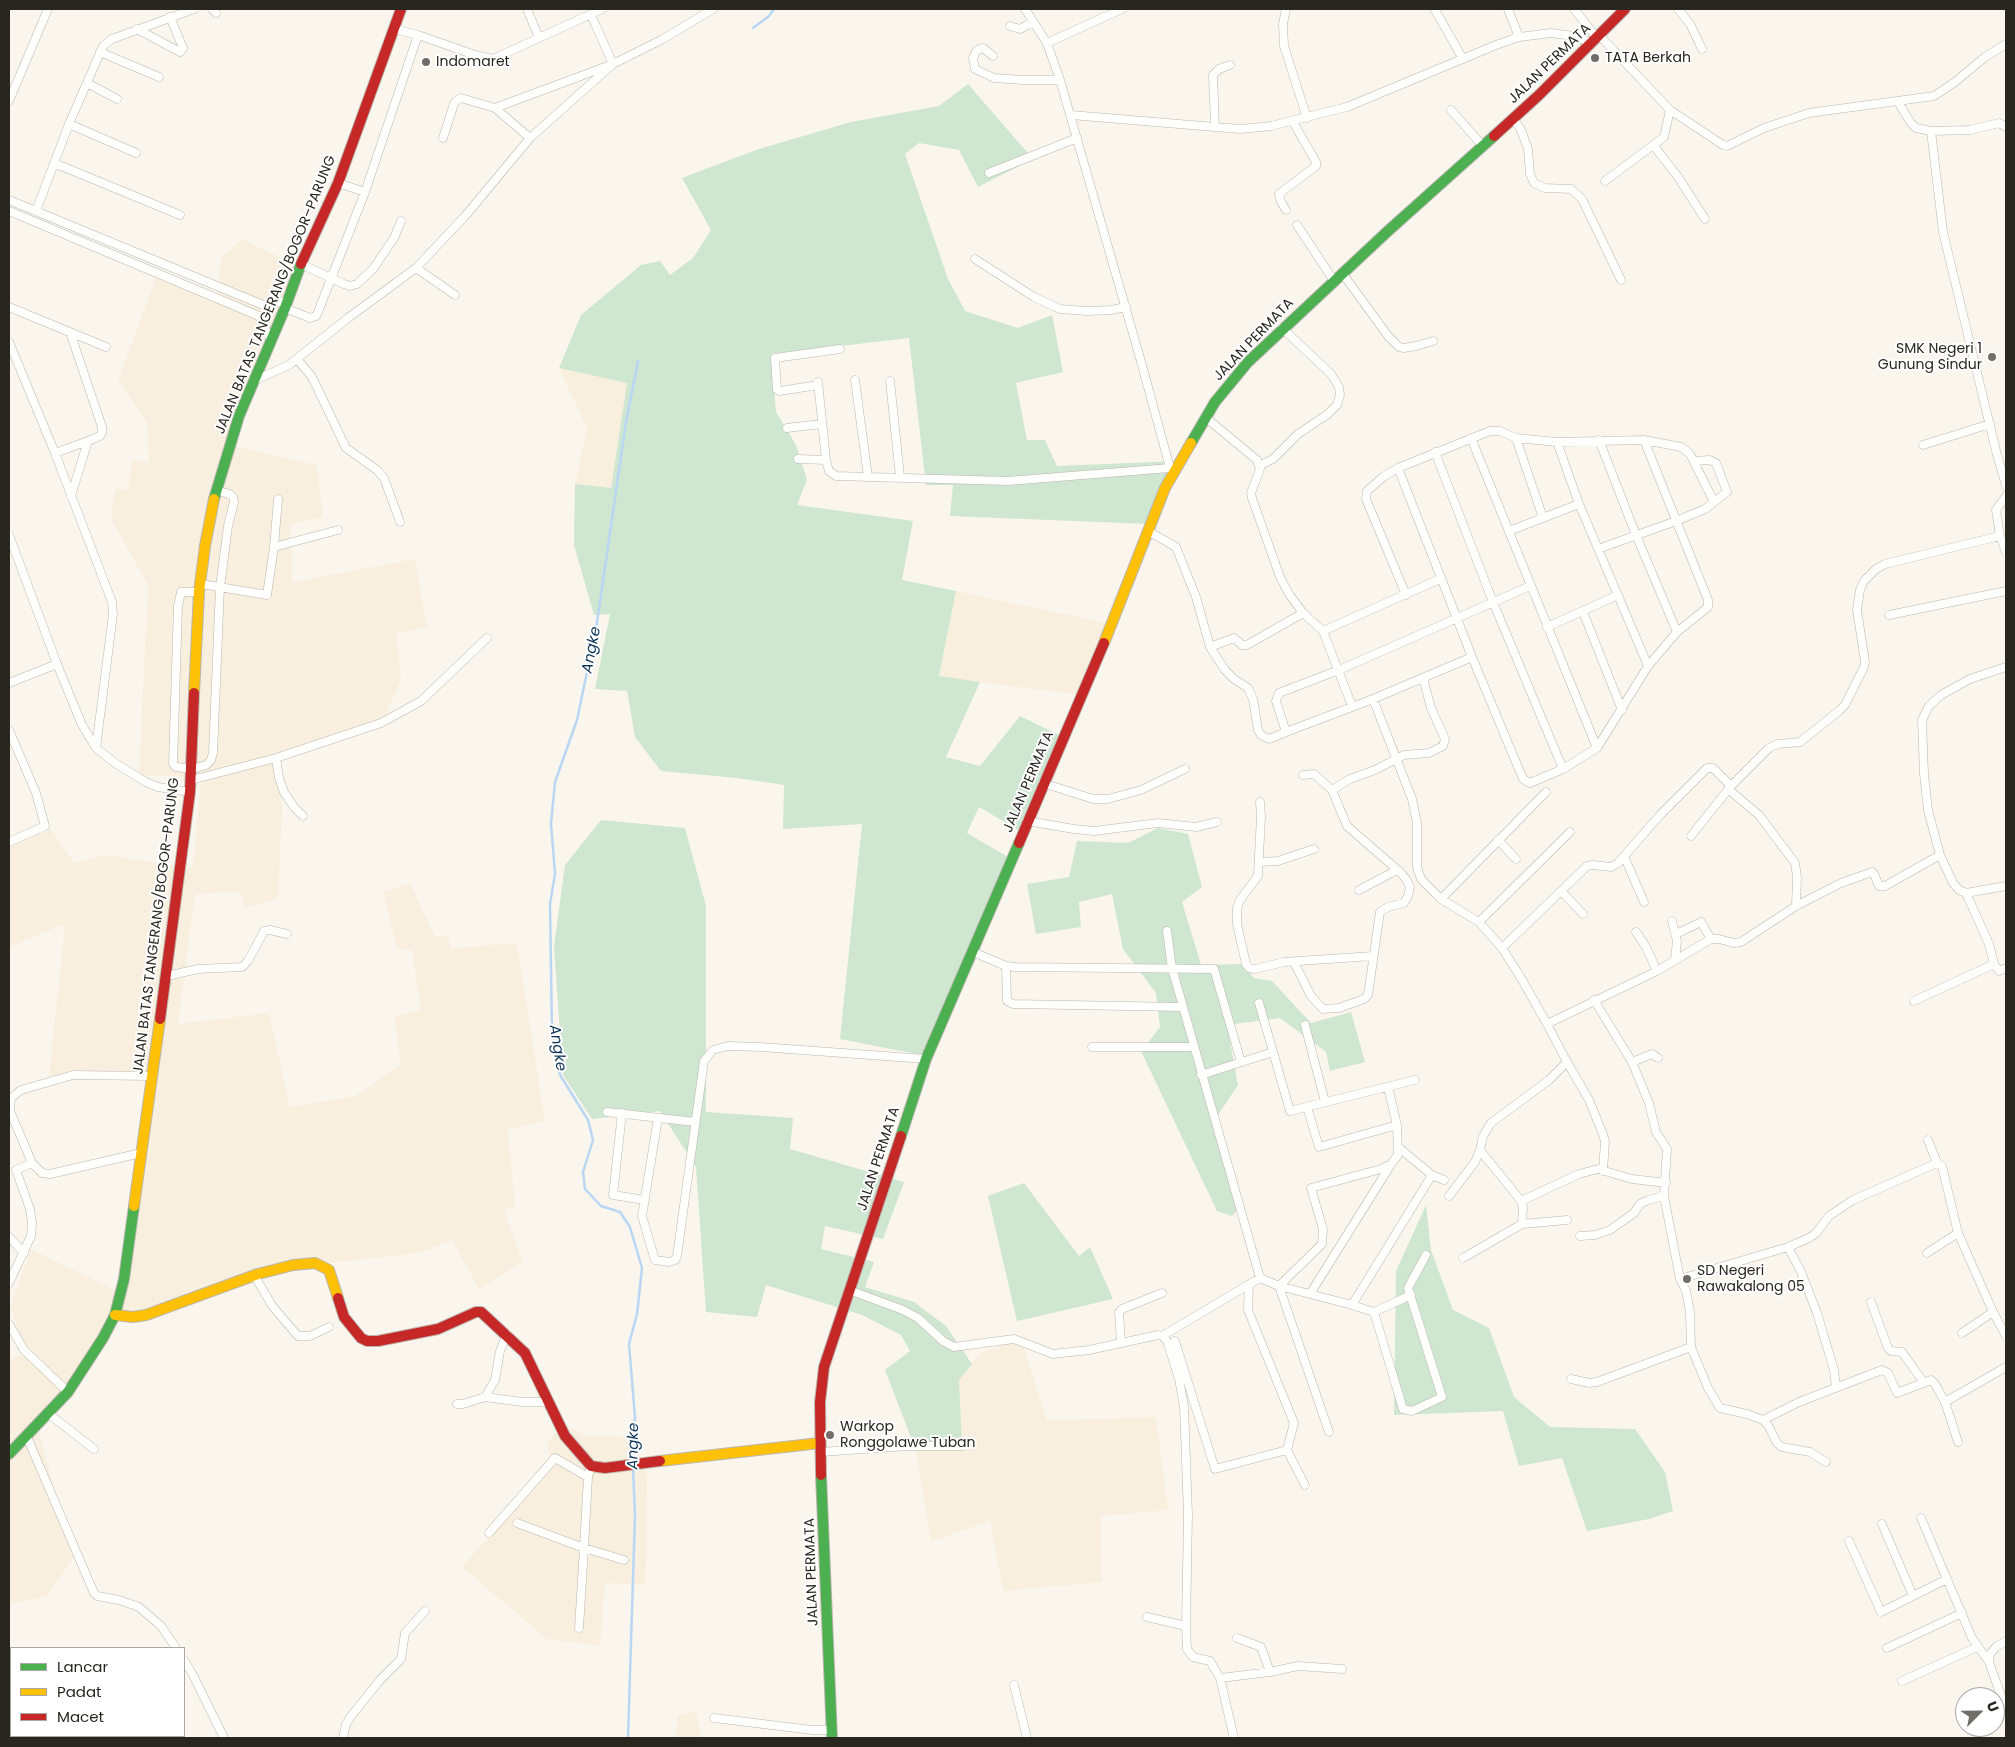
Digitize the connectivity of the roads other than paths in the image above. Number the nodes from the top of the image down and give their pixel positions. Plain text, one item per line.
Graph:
1 (48, 9) edge
2 (194, 9) edge
3 (401, 9) edge
4 (527, 9) edge
5 (602, 9) edge
6 (722, 9) edge
7 (1025, 9) edge
8 (1122, 9) edge
9 (1286, 9) edge
10 (1508, 9) edge
11 (1574, 9) edge
12 (1625, 9) edge
13 (1678, 9) edge
14 (711, 10) edge
15 (1434, 10) dead end
16 (591, 15) junction
17 (170, 18) junction
18 (1033, 22) junction
19 (1010, 26) dead end
20 (138, 29) junction
21 (394, 29) junction
22 (418, 35) junction
23 (1519, 37) junction
24 (539, 38) junction
25 (1596, 39) junction
26 (1046, 43) junction
27 (2006, 44) edge
28 (1702, 49) dead end
29 (100, 52) junction
30 (993, 56) dead end
31 (1463, 59) junction
32 (613, 64) junction
33 (1230, 65) dead end
34 (159, 77) dead end
35 (1060, 80) junction
36 (87, 83) junction
37 (117, 99) dead end
38 (9, 100) edge
39 (1898, 102) junction
40 (495, 108) junction
41 (1451, 110) dead end
42 (1670, 110) junction
43 (1071, 115) junction
44 (1307, 118) junction
45 (1513, 119) junction
46 (1293, 122) junction
47 (69, 124) junction
48 (1215, 127) junction
49 (2006, 128) edge
50 (1930, 131) junction
51 (443, 138) dead end
52 (530, 138) junction
53 (1077, 138) junction
54 (1482, 146) junction
55 (1654, 146) junction
56 (136, 153) dead end
57 (54, 163) junction
58 (990, 173) dead end
59 (338, 182) junction
60 (1605, 182) dead end
61 (365, 192) junction
62 (9, 200) edge
63 (1286, 210) dead end
64 (9, 211) edge
65 (36, 211) junction
66 (180, 215) dead end
67 (1704, 219) dead end
68 (401, 221) dead end
69 (1296, 225) dead end
70 (975, 259) dead end
71 (301, 264) junction
72 (416, 268) junction
73 (1343, 274) junction
74 (332, 278) junction
75 (1621, 280) dead end
76 (1334, 281) junction
77 (455, 295) dead end
78 (262, 305) junction
79 (287, 305) junction
80 (9, 307) edge
81 (1126, 307) junction
82 (258, 316) junction
83 (1282, 328) junction
84 (70, 332) junction
85 (271, 340) junction
86 (1433, 341) dead end
87 (9, 342) edge
88 (106, 347) dead end
89 (840, 349) dead end
90 (297, 359) junction
91 (854, 380) dead end
92 (253, 381) junction
93 (890, 381) dead end
94 (1205, 417) junction
95 (821, 424) junction
96 (1990, 424) junction
97 (787, 428) dead end
98 (1471, 438) junction
99 (1516, 438) junction
100 (1599, 440) junction
101 (1644, 440) junction
102 (88, 441) junction
103 (1557, 442) junction
104 (1923, 445) dead end
105 (1435, 452) junction
106 (55, 453) junction
107 (798, 459) dead end
108 (826, 460) junction
109 (1694, 461) junction
110 (1259, 466) junction
111 (1398, 468) junction
112 (1172, 469) junction
113 (868, 477) junction
114 (900, 477) junction
115 (2006, 486) edge
116 (216, 490) junction
117 (71, 496) junction
118 (2006, 496) edge
119 (278, 499) dead end
120 (1714, 502) junction
121 (1579, 504) junction
122 (1543, 518) junction
123 (1676, 521) junction
124 (400, 522) dead end
125 (338, 530) dead end
126 (1148, 531) junction
127 (1509, 531) junction
128 (1636, 535) junction
129 (9, 536) edge
130 (2000, 536) junction
131 (274, 548) junction
132 (1598, 549) junction
133 (2006, 552) edge
134 (1440, 579) junction
135 (1530, 586) junction
136 (220, 587) junction
137 (200, 588) junction
138 (2006, 591) edge
139 (1406, 595) junction
140 (1618, 595) junction
141 (1493, 602) junction
142 (1583, 612) junction
143 (1303, 614) junction
144 (1889, 615) dead end
145 (1457, 619) junction
146 (1547, 627) junction
147 (1323, 631) junction
148 (1677, 632) junction
149 (487, 638) dead end
150 (1210, 647) junction
151 (1472, 657) junction
152 (57, 664) junction
153 (1648, 666) junction
154 (2006, 667) edge
155 (1339, 670) junction
156 (1423, 678) junction
157 (9, 683) edge
158 (1373, 699) junction
159 (1352, 706) junction
160 (1622, 710) junction
161 (9, 730) edge
162 (1286, 732) junction
163 (96, 748) junction
164 (1598, 748) junction
165 (276, 758) junction
166 (1397, 759) junction
167 (192, 769) junction
168 (1185, 769) dead end
169 (1563, 769) junction
170 (1303, 775) dead end
171 (191, 780) junction
172 (1043, 784) junction
173 (1730, 787) junction
174 (1332, 790) junction
175 (190, 792) junction
176 (1546, 792) dead end
177 (1260, 802) dead end
178 (303, 816) dead end
179 (1027, 821) junction
180 (1217, 822) dead end
181 (1570, 832) dead end
182 (1691, 836) dead end
183 (1498, 840) junction
184 (9, 842) edge
185 (1314, 849) dead end
186 (1940, 855) junction
187 (1624, 856) junction
188 (1516, 859) dead end
189 (1258, 862) junction
190 (1397, 870) junction
191 (1421, 879) junction
192 (1410, 886) junction
193 (2006, 886) edge
194 (1359, 890) dead end
195 (1561, 891) junction
196 (1966, 893) junction
197 (1442, 899) junction
198 (1644, 902) dead end
199 (1796, 906) junction
200 (1583, 914) dead end
201 (1672, 921) dead end
202 (1479, 922) junction
203 (1167, 931) dead end
204 (1636, 932) dead end
205 (287, 934) dead end
206 (1676, 934) junction
207 (1711, 939) junction
208 (1502, 948) junction
209 (973, 952) junction
210 (1373, 956) junction
211 (1675, 959) junction
212 (1294, 962) junction
213 (1994, 964) junction
214 (1006, 966) junction
215 (1172, 968) junction
216 (2006, 968) edge
217 (1657, 970) junction
218 (166, 976) junction
219 (1594, 1000) junction
220 (1914, 1001) dead end
221 (1259, 1002) dead end
222 (1182, 1007) junction
223 (1547, 1024) junction
224 (1305, 1026) dead end
225 (1092, 1047) dead end
226 (1194, 1047) junction
227 (1273, 1052) junction
228 (1658, 1058) dead end
229 (926, 1059) junction
230 (1241, 1062) junction
231 (1567, 1062) junction
232 (1632, 1062) junction
233 (1201, 1075) junction
234 (152, 1076) junction
235 (1415, 1080) dead end
236 (1388, 1087) junction
237 (1326, 1102) junction
238 (1307, 1106) junction
239 (10, 1112) edge
240 (607, 1112) dead end
241 (622, 1113) junction
242 (658, 1118) junction
243 (695, 1122) junction
244 (1397, 1125) junction
245 (1928, 1140) dead end
246 (1398, 1147) junction
247 (1480, 1150) junction
248 (141, 1153) junction
249 (1937, 1162) junction
250 (32, 1163) junction
251 (1391, 1164) junction
252 (13, 1171) edge
253 (1603, 1171) junction
254 (1432, 1175) junction
255 (1444, 1180) dead end
256 (1666, 1183) junction
257 (1449, 1196) dead end
258 (1664, 1196) junction
259 (645, 1200) junction
260 (1521, 1201) junction
261 (1567, 1220) dead end
262 (1522, 1224) junction
263 (1958, 1233) junction
264 (1580, 1236) dead end
265 (9, 1237) edge
266 (1788, 1247) junction
267 (24, 1253) junction
268 (1926, 1253) dead end
269 (1426, 1255) dead end
270 (1463, 1258) dead end
271 (254, 1275) junction
272 (1260, 1278) junction
273 (1680, 1279) junction
274 (9, 1283) edge
275 (1249, 1285) junction
276 (1279, 1286) junction
277 (849, 1290) junction
278 (1162, 1293) dead end
279 (1310, 1294) junction
280 (1412, 1296) junction
281 (1871, 1302) dead end
282 (1352, 1305) junction
283 (1374, 1312) junction
284 (1993, 1312) junction
285 (115, 1315) junction
286 (9, 1324) edge
287 (329, 1327) dead end
288 (1962, 1333) dead end
289 (507, 1334) junction
290 (1162, 1336) junction
291 (2006, 1336) edge
292 (1175, 1341) dead end
293 (1120, 1343) junction
294 (1691, 1347) junction
295 (2006, 1367) edge
296 (1571, 1379) dead end
297 (1924, 1383) junction
298 (1836, 1387) junction
299 (68, 1392) junction
300 (485, 1397) junction
301 (548, 1402) junction
302 (1945, 1402) junction
303 (457, 1404) dead end
304 (49, 1414) junction
305 (1763, 1420) junction
306 (1329, 1432) dead end
307 (27, 1437) junction
308 (1958, 1442) dead end
309 (963, 1446) dead end
310 (821, 1447) junction
311 (94, 1449) dead end
312 (1287, 1450) junction
313 (9, 1454) edge
314 (1826, 1462) dead end
315 (591, 1466) junction
316 (588, 1477) junction
317 (1305, 1485) dead end
318 (1922, 1518) dead end
319 (517, 1523) dead end
320 (1882, 1524) dead end
321 (489, 1533) dead end
322 (1849, 1541) dead end
323 (584, 1548) junction
324 (624, 1560) dead end
325 (1947, 1579) junction
326 (1914, 1596) junction
327 (425, 1612) dead end
328 (1962, 1613) junction
329 (1147, 1617) dead end
330 (1186, 1626) junction
331 (579, 1628) dead end
332 (1237, 1638) dead end
333 (2006, 1641) edge
334 (175, 1647) edge
335 (1977, 1647) junction
336 (1887, 1648) dead end
337 (185, 1662) edge
338 (1989, 1662) junction
339 (1342, 1669) dead end
340 (1270, 1672) junction
341 (1220, 1678) junction
342 (1902, 1682) dead end
343 (1014, 1685) dead end
344 (2006, 1710) edge
345 (714, 1718) dead end
346 (832, 1734) edge
347 (224, 1738) edge
348 (343, 1738) edge
349 (1027, 1738) edge
350 (1234, 1738) edge

1 - 38 street
2 - 17 street
3 - 21 main road, JALAN BATAS TANGERANG/BOGOR–PARUNG
4 - 24 street
5 - 16 street
6 - 14 street
7 - 18 street
8 - 26 street
9 - 44 street
10 - 23 street
11 - 25 street
12 - 25 main road, JALAN PERMATA
13 - 28 street
14 - 32 street
15 - 31 street
16 - 24 street
16 - 32 street
17 - 20 street
17 - 20 street
18 - 19 street
18 - 26 street
20 - 29 street
21 - 22 street
21 - 59 main road, JALAN BATAS TANGERANG/BOGOR–PARUNG
22 - 24 street
22 - 61 street
23 - 25 street
23 - 31 street
25 - 42 street
25 - 45 main road, JALAN PERMATA
26 - 35 street
27 - 39 street
29 - 34 street
29 - 36 street
30 - 35 street
31 - 44 street
32 - 40 street
32 - 52 street
33 - 48 street
35 - 43 street
36 - 37 street
36 - 47 street
39 - 42 street
39 - 50 street
40 - 51 street
40 - 52 street
41 - 54 street
42 - 55 street
43 - 48 street
43 - 53 street
44 - 46 street
45 - 54 main road, JALAN PERMATA
45 - 75 street
46 - 48 street
46 - 63 street
47 - 56 street
47 - 57 street
49 - 50 street
50 - 96 street
52 - 72 street
53 - 58 street
53 - 81 street
54 - 73 main road, JALAN PERMATA
55 - 60 street
55 - 67 street
57 - 65 street
57 - 66 street
59 - 61 street
59 - 71 main road, JALAN BATAS TANGERANG/BOGOR–PARUNG
61 - 74 street
62 - 65 street
64 - 82 street
65 - 78 street
68 - 74 street
69 - 76 street
70 - 81 street
71 - 74 street
71 - 79 main road, JALAN BATAS TANGERANG/BOGOR–PARUNG
72 - 77 street
72 - 90 street
73 - 76 main road, JALAN PERMATA
73 - 86 street
74 - 79 street
76 - 83 main road, JALAN PERMATA
78 - 79 street
78 - 82 street
79 - 85 main road, JALAN BATAS TANGERANG/BOGOR–PARUNG
80 - 84 street
81 - 112 street
82 - 85 street
83 - 94 main road, JALAN PERMATA
83 - 110 street
84 - 88 street
84 - 102 street
85 - 92 main road, JALAN BATAS TANGERANG/BOGOR–PARUNG
87 - 106 street
89 - 95 street
90 - 92 street
90 - 124 street
91 - 113 street
92 - 116 main road, JALAN BATAS TANGERANG/BOGOR–PARUNG
93 - 114 street
94 - 110 street
94 - 112 main road, JALAN PERMATA
95 - 97 street
95 - 108 street
96 - 104 street
96 - 115 street
98 - 99 street
98 - 105 street
98 - 127 street
99 - 103 street
99 - 122 street
100 - 101 street
100 - 103 street
100 - 128 street
101 - 109 street
101 - 123 street
102 - 106 street
102 - 117 street
103 - 121 street
105 - 111 street
105 - 141 street
106 - 117 street
107 - 108 street
108 - 113 street
109 - 120 street
109 - 120 street
110 - 143 street
111 - 134 street
111 - 139 street
112 - 114 street
112 - 126 main road, JALAN PERMATA
113 - 114 street
116 - 136 street
116 - 137 main road, JALAN BATAS TANGERANG/BOGOR–PARUNG
117 - 163 street
118 - 130 street
119 - 131 street
120 - 123 street
121 - 122 street
121 - 132 street
122 - 127 street
123 - 128 street
123 - 148 street
125 - 131 street
126 - 150 street
126 - 172 main road, JALAN PERMATA
127 - 135 street
128 - 132 street
128 - 148 street
129 - 152 street
130 - 133 street
130 - 173 street
131 - 136 street
132 - 140 street
134 - 139 street
134 - 145 street
135 - 141 street
135 - 146 street
136 - 137 street
136 - 167 street
137 - 167 main road, JALAN BATAS TANGERANG/BOGOR–PARUNG
137 - 167 street
138 - 144 street
139 - 147 street
140 - 142 street
140 - 153 street
141 - 145 street
141 - 169 street
142 - 146 street
142 - 160 street
143 - 147 street
143 - 150 street
145 - 151 street
145 - 155 street
146 - 164 street
147 - 155 street
148 - 153 street
149 - 165 street
150 - 162 street
151 - 156 street
151 - 169 street
152 - 157 street
152 - 163 street
153 - 160 street
154 - 186 street
155 - 159 street
155 - 162 street
156 - 158 street
156 - 166 street
158 - 159 street
158 - 166 street
159 - 162 street
160 - 164 street
161 - 184 street
163 - 175 street
164 - 169 street
165 - 171 street
165 - 178 street
166 - 174 street
166 - 191 street
167 - 171 main road, JALAN BATAS TANGERANG/BOGOR–PARUNG
168 - 172 street
170 - 174 street
171 - 175 main road, JALAN BATAS TANGERANG/BOGOR–PARUNG
172 - 179 main road, JALAN PERMATA
173 - 182 street
173 - 187 street
173 - 199 street
174 - 190 street
175 - 218 main road, JALAN BATAS TANGERANG/BOGOR–PARUNG
176 - 183 street
177 - 189 street
179 - 180 street
179 - 209 main road, JALAN PERMATA
181 - 202 street
183 - 188 street
183 - 197 street
185 - 189 street
186 - 196 street
186 - 199 street
187 - 195 street
187 - 198 street
189 - 212 street
190 - 192 street
190 - 194 street
191 - 192 street
191 - 197 street
192 - 210 street
193 - 196 street
195 - 200 street
195 - 208 street
196 - 213 street
197 - 202 street
199 - 207 street
201 - 206 street
202 - 208 street
203 - 215 street
204 - 217 street
205 - 218 street
206 - 207 street
206 - 211 street
207 - 211 street
208 - 223 street
209 - 214 street
209 - 229 main road, JALAN PERMATA
210 - 212 street
210 - 212 street
211 - 217 street
213 - 216 street
213 - 220 street
214 - 215 street
214 - 222 street
215 - 222 street
215 - 230 street
217 - 219 street
218 - 234 main road, JALAN BATAS TANGERANG/BOGOR–PARUNG
219 - 223 street
219 - 232 street
221 - 227 street
222 - 226 street
223 - 231 street
224 - 237 street
225 - 226 street
226 - 233 street
227 - 230 street
227 - 238 street
228 - 232 street
229 - 243 street
229 - 277 main road, JALAN PERMATA
230 - 233 street
231 - 247 street
231 - 253 street
232 - 256 street
233 - 272 street
234 - 239 street
234 - 248 main road, JALAN BATAS TANGERANG/BOGOR–PARUNG
235 - 236 street
236 - 237 street
236 - 244 street
237 - 238 street
238 - 244 street
239 - 250 street
240 - 241 street
241 - 242 street
241 - 259 street
242 - 243 street
242 - 259 street
243 - 259 street
244 - 246 street
245 - 249 street
246 - 251 street
246 - 254 street
247 - 257 street
247 - 260 street
248 - 250 street
248 - 285 main road, JALAN BATAS TANGERANG/BOGOR–PARUNG
249 - 263 street
249 - 266 street
250 - 252 street
251 - 276 street
251 - 279 street
252 - 267 street
253 - 256 street
253 - 260 street
254 - 255 street
254 - 282 street
256 - 258 street
258 - 264 street
258 - 273 street
260 - 262 street
261 - 262 street
262 - 270 street
263 - 268 street
263 - 284 street
265 - 267 street
266 - 273 street
266 - 298 street
267 - 274 street
269 - 280 street
271 - 285 main road
271 - 287 street
271 - 289 main road
272 - 275 street
272 - 276 street
273 - 294 street
275 - 290 street
275 - 312 street
276 - 279 street
276 - 306 street
277 - 293 street
277 - 310 main road, JALAN PERMATA
278 - 293 street
279 - 282 street
280 - 283 street
280 - 283 street
281 - 297 street
282 - 283 street
284 - 288 street
284 - 291 street
285 - 299 main road, JALAN BATAS TANGERANG/BOGOR–PARUNG
286 - 299 street
289 - 300 street
289 - 301 main road
290 - 293 street
290 - 330 street
292 - 312 street
294 - 296 street
294 - 305 street
295 - 302 street
297 - 298 street
297 - 302 street
298 - 305 street
299 - 304 main road, JALAN BATAS TANGERANG/BOGOR–PARUNG
300 - 301 street
300 - 303 street
301 - 315 main road
302 - 308 street
304 - 307 main road, JALAN BATAS TANGERANG/BOGOR–PARUNG
304 - 311 street
305 - 314 street
307 - 313 main road, JALAN BATAS TANGERANG/BOGOR–PARUNG
307 - 334 street
309 - 310 street
310 - 315 main road
310 - 346 main road, JALAN PERMATA
312 - 317 street
315 - 316 street
316 - 321 street
316 - 323 street
318 - 325 street
319 - 323 street
320 - 326 street
322 - 326 street
323 - 324 street
323 - 331 street
325 - 326 street
325 - 328 street
327 - 348 street
328 - 335 street
328 - 336 street
329 - 330 street
330 - 341 street
332 - 340 street
333 - 338 street
335 - 338 street
335 - 342 street
337 - 347 street
338 - 344 street
339 - 340 street
340 - 341 street
341 - 350 street
343 - 349 street
345 - 346 street

